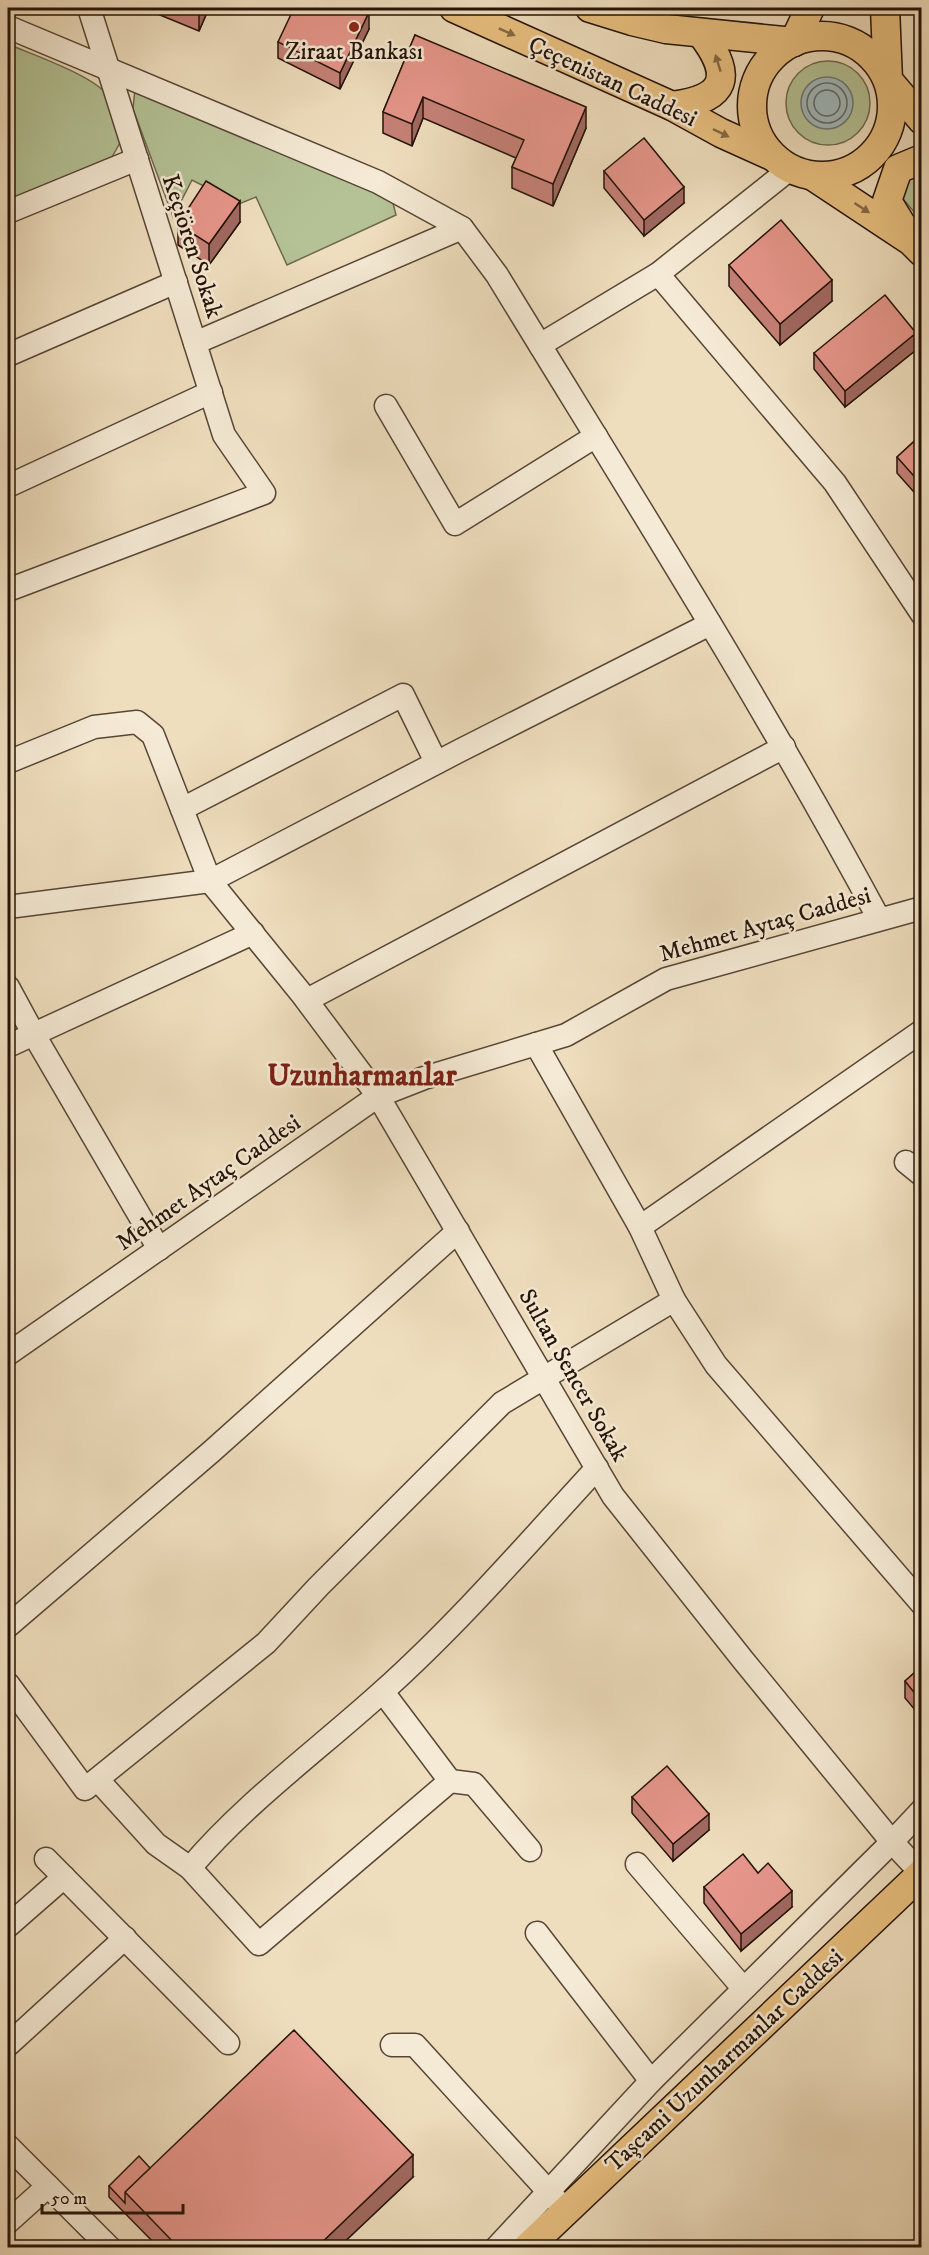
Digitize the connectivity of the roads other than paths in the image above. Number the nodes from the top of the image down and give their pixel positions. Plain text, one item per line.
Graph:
1 (88, 8) edge
2 (454, 8) edge
3 (590, 8) edge
4 (810, 8) edge
5 (885, 8) edge
6 (631, 14) edge
7 (8, 27) edge
8 (701, 33) junction
9 (794, 42) junction
10 (108, 69) junction
11 (888, 80) junction
12 (672, 106) junction
13 (921, 120) edge
14 (137, 159) junction
15 (921, 159) edge
16 (792, 167) junction
17 (8, 212) edge
18 (462, 228) junction
19 (916, 247) edge
20 (658, 274) junction
21 (176, 282) junction
22 (195, 343) junction
23 (540, 345) junction
24 (8, 355) edge
25 (211, 392) junction
26 (386, 406) dead end
27 (596, 436) junction
28 (8, 486) edge
29 (8, 590) edge
30 (921, 614) edge
31 (710, 624) junction
32 (784, 747) junction
33 (8, 762) edge
34 (436, 762) junction
35 (182, 809) junction
36 (210, 881) junction
37 (8, 907) edge
38 (921, 908) edge
39 (879, 919) junction
40 (253, 933) junction
41 (8, 987) edge
42 (307, 1000) junction
43 (921, 1031) edge
44 (33, 1034) junction
45 (536, 1044) junction
46 (8, 1046) edge
47 (378, 1096) junction
48 (640, 1227) junction
49 (458, 1231) junction
50 (159, 1249) junction
51 (674, 1300) junction
52 (8, 1354) edge
53 (545, 1379) junction
54 (597, 1468) junction
55 (921, 1604) edge
56 (8, 1626) edge
57 (8, 1684) edge
58 (383, 1692) junction
59 (98, 1780) junction
60 (450, 1781) junction
61 (921, 1810) edge
62 (892, 1842) junction
63 (530, 1850) dead end
64 (46, 1859) dead end
65 (637, 1864) dead end
66 (190, 1868) junction
67 (921, 1874) edge
68 (64, 1877) junction
69 (8, 1926) edge
70 (537, 1934) dead end
71 (125, 1938) junction
72 (743, 1988) junction
73 (228, 2043) dead end
74 (8, 2045) edge
75 (392, 2045) dead end
76 (651, 2081) junction
77 (8, 2146) edge
78 (48, 2186) junction
79 (556, 2201) junction
80 (8, 2222) edge
81 (110, 2247) edge
82 (496, 2247) edge
83 (527, 2247) edge

1 - 10 street, Keçiören Sokak
2 -> 12 main road, Çeçenistan Caddesi
3 - 6 main road
4 - 9 main road
5 - 11 main road
6 - 8 main road
7 - 10 street
8 - 9 main road
12 -> 8 main road
9 - 11 main road
9 - 16 main road
10 - 14 street, Keçiören Sokak
10 - 18 street
11 - 13 main road
11 - 16 main road
12 -> 16 main road, Çeçenistan Caddesi
14 - 17 street
14 - 21 street, Keçiören Sokak
15 - 19 main road
16 -> 19 main road, Çeçenistan Caddesi
16 - 20 street
18 - 22 street
18 - 23 street
20 - 23 street
20 - 30 street
21 - 22 street, Keçiören Sokak
21 - 24 street
22 - 25 street, Keçiören Sokak
23 - 27 street
25 - 28 street
25 - 29 street, Keçiören Sokak
26 - 27 street
27 - 31 street
31 - 32 street
31 - 34 street
32 - 39 street
32 - 42 street
33 - 35 street, Sultan Sencer Sokak
34 - 35 street
34 - 36 street
35 - 36 street, Sultan Sencer Sokak
36 - 37 street
36 - 40 street, Sultan Sencer Sokak
38 - 39 street, Mehmet Aytaç Caddesi
39 - 45 street, Mehmet Aytaç Caddesi
40 - 42 street, Sultan Sencer Sokak
40 - 44 street
41 - 44 street
42 - 47 street, Sultan Sencer Sokak
43 - 48 street
44 - 46 street
44 - 50 street
45 - 47 street, Mehmet Aytaç Caddesi
45 - 48 street
47 - 49 street, Sultan Sencer Sokak
47 - 50 street, Mehmet Aytaç Caddesi
48 - 51 street
49 - 53 street, Sultan Sencer Sokak
49 - 56 street
50 - 52 street, Mehmet Aytaç Caddesi
51 - 53 street
51 - 55 street
53 - 54 street, Sultan Sencer Sokak
53 - 59 street
54 - 58 street
54 - 62 street, Sultan Sencer Sokak
57 - 59 street
58 - 60 street
58 - 66 street
59 - 66 street
60 - 63 street
60 - 66 street
61 - 62 street
62 - 67 street, Sultan Sencer Sokak
62 - 72 street
64 - 68 street
65 - 72 street
67 - 79 main road, Taşcami Uzunharmanlar Caddesi
68 - 69 street
68 - 71 street
70 - 76 street
71 - 73 street
71 - 74 street
72 - 76 street
75 - 79 street
76 - 79 street
77 - 78 street
78 - 80 street
78 - 81 street
79 - 82 street
79 - 83 main road, Taşcami Uzunharmanlar Caddesi

